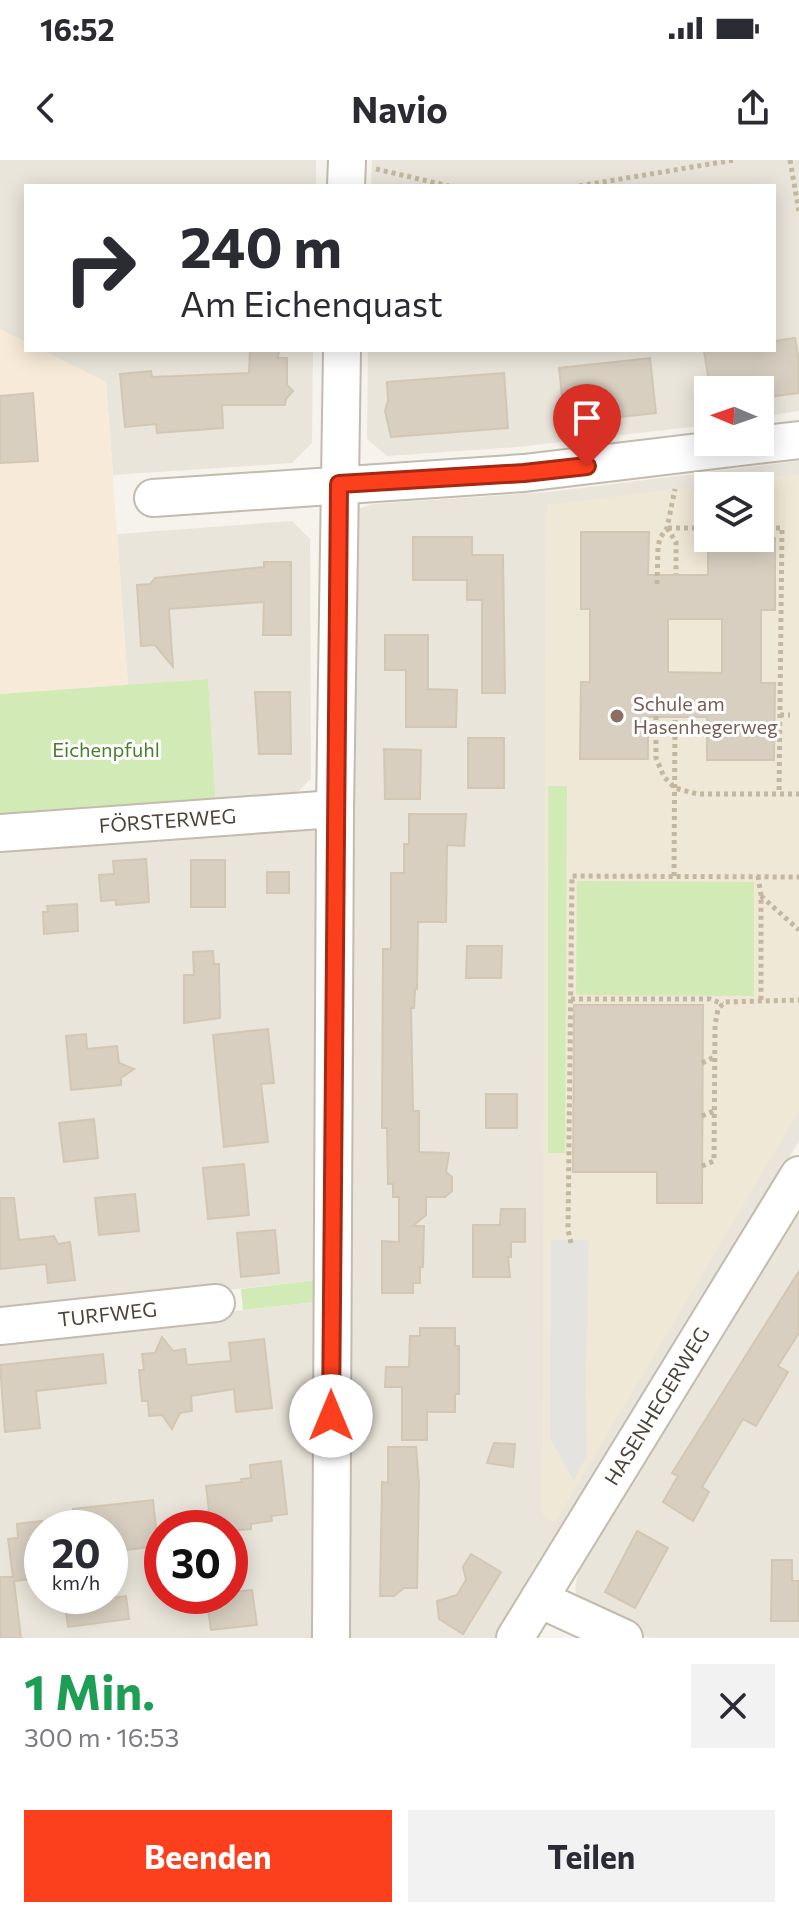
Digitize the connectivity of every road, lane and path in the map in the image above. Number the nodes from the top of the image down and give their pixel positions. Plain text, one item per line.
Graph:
1 (734, 160) edge
2 (790, 160) edge
3 (347, 171) edge
4 (440, 184) edge
5 (591, 184) edge
6 (799, 211) edge
7 (342, 352) edge
8 (799, 440) edge
9 (339, 484) junction
10 (675, 489) dead end
11 (153, 498) dead end
12 (667, 528) junction
13 (694, 528) edge
14 (774, 528) edge
15 (676, 574) dead end
16 (657, 584) dead end
17 (656, 708) dead end
18 (780, 715) junction
19 (790, 715) dead end
20 (675, 717) dead end
21 (675, 788) junction
22 (779, 794) junction
23 (799, 794) edge
24 (335, 809) junction
25 (0, 833) edge
26 (674, 876) junction
27 (758, 876) junction
28 (799, 877) edge
29 (761, 895) junction
30 (799, 930) edge
31 (571, 999) junction
32 (761, 1000) junction
33 (799, 1000) edge
34 (723, 1004) dead end
35 (714, 1057) junction
36 (702, 1063) dead end
37 (714, 1111) junction
38 (702, 1116) dead end
39 (702, 1166) dead end
40 (799, 1175) edge
41 (571, 1243) dead end
42 (216, 1303) dead end
43 (0, 1326) edge
44 (539, 1599) junction
45 (331, 1638) edge
46 (515, 1638) edge
47 (624, 1638) edge

1 - 5 path
2 - 6 path
3 - 4 path
7 - 9 street
8 - 9 street
9 - 11 street
9 - 24 street
10 - 12 path
12 - 13 path
12 - 15 path
12 - 16 path
14 - 18 path
17 - 21 path
18 - 19 path
18 - 22 path
20 - 21 path
21 - 22 path
21 - 26 path
22 - 23 path
24 - 25 street, FÖRSTERWEG
24 - 45 street
26 - 27 path
26 - 31 path
27 - 28 path
27 - 29 path
29 - 30 path
29 - 32 path
31 - 34 path
31 - 41 path
32 - 33 path
32 - 35 path
35 - 36 path
35 - 37 path
37 - 38 path
37 - 39 path
40 - 44 street, HASENHEGERWEG
42 - 43 street, TURFWEG
44 - 46 street, HASENHEGERWEG
44 - 47 street

